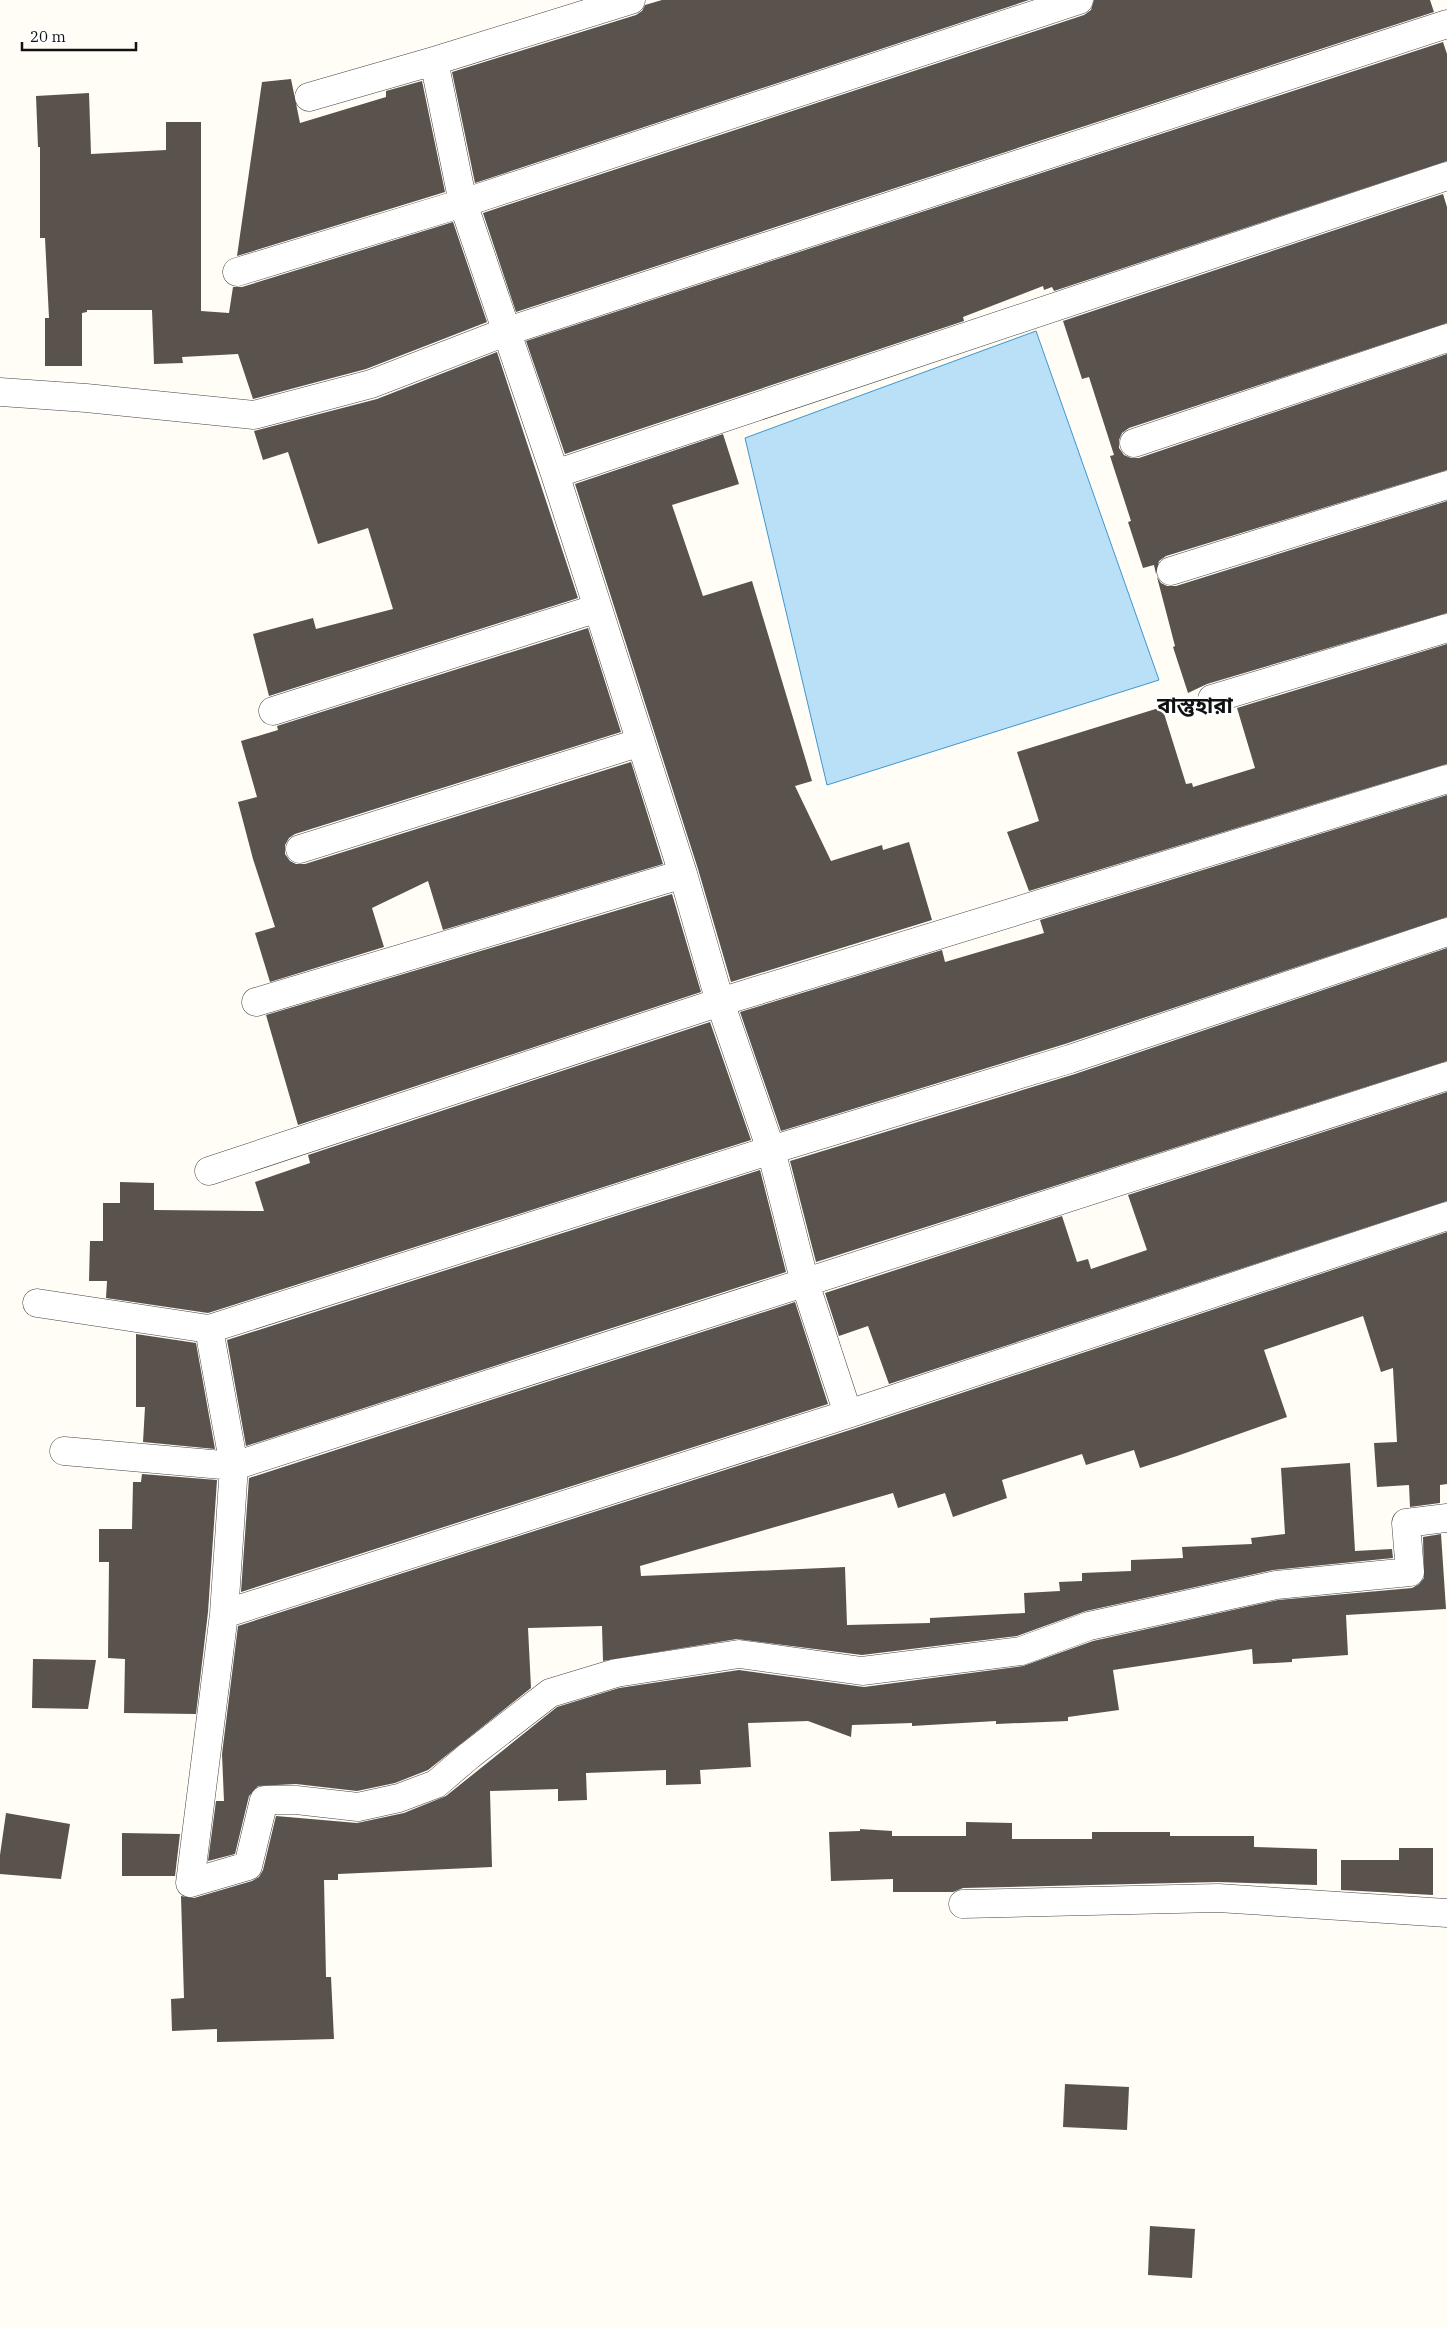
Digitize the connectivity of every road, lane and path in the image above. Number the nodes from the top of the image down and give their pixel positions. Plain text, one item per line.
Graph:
1 (632, 0) edge
2 (1079, 0) edge
3 (1447, 24) edge
4 (434, 62) junction
5 (309, 97) dead end
6 (1447, 176) edge
7 (463, 203) junction
8 (237, 272) dead end
9 (508, 330) junction
10 (1447, 338) edge
11 (0, 392) edge
12 (1134, 443) dead end
13 (555, 474) junction
14 (1447, 485) edge
15 (1171, 571) dead end
16 (598, 608) junction
17 (1447, 628) edge
18 (1212, 699) dead end
19 (273, 711) dead end
20 (641, 742) junction
21 (1447, 779) edge
22 (300, 848) dead end
23 (683, 874) junction
24 (1447, 932) edge
25 (256, 1002) dead end
26 (720, 1002) junction
27 (1447, 1076) edge
28 (771, 1150) junction
29 (209, 1171) dead end
30 (1447, 1216) edge
31 (805, 1283) junction
32 (37, 1303) dead end
33 (209, 1329) junction
34 (848, 1414) junction
35 (64, 1451) dead end
36 (234, 1466) junction
37 (1447, 1518) edge
38 (224, 1614) junction
39 (963, 1904) dead end
40 (1447, 1913) edge

1 - 4 street
2 - 7 street
3 - 9 street
4 - 5 street
4 - 7 street
6 - 13 street
7 - 8 street
7 - 9 street
9 - 11 street
9 - 13 street
10 - 12 street
13 - 16 street
14 - 15 street
16 - 19 street
16 - 20 street
17 - 18 street
20 - 22 street
20 - 23 street
21 - 26 street
23 - 25 street
23 - 26 street
24 - 28 street
26 - 28 street
26 - 29 street
27 - 31 street
28 - 31 street
28 - 33 street
30 - 34 street
31 - 34 street
31 - 36 street
32 - 33 street
33 - 36 street
34 - 38 street
35 - 36 street
36 - 38 street
37 - 38 street
39 - 40 street

